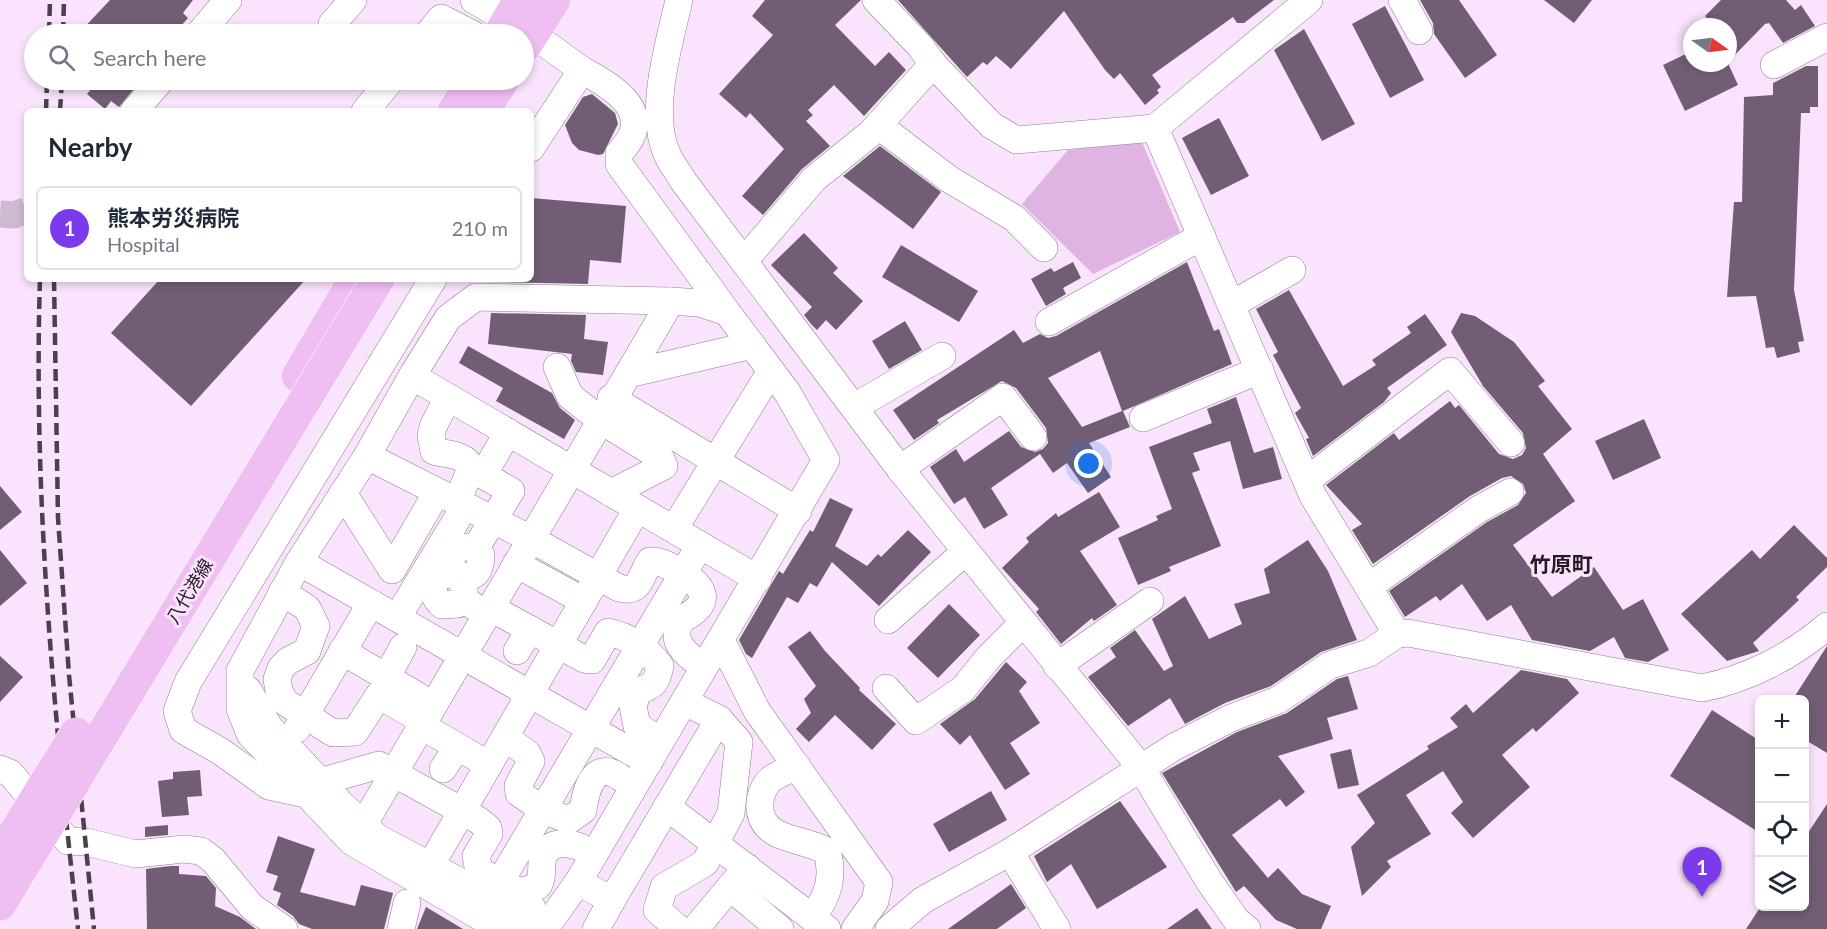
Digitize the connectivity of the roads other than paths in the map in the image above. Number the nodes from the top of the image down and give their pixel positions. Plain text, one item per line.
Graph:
1 (228, 0) edge
2 (353, 0) edge
3 (474, 0) edge
4 (554, 0) edge
5 (679, 0) edge
6 (876, 0) edge
7 (1309, 0) edge
8 (1402, 0) edge
9 (208, 24) edge
10 (332, 24) dead end
11 (436, 24) edge
12 (453, 24) edge
13 (512, 24) edge
14 (521, 24) edge
15 (1419, 31) dead end
16 (1827, 37) edge
17 (534, 38) edge
18 (933, 64) junction
19 (1774, 65) dead end
20 (582, 70) junction
21 (152, 90) edge
22 (383, 90) edge
23 (467, 90) edge
24 (497, 90) edge
25 (137, 108) edge
26 (368, 108) edge
27 (456, 108) edge
28 (485, 108) edge
29 (878, 124) junction
30 (1155, 128) junction
31 (534, 143) edge
32 (1202, 236) junction
33 (1044, 248) dead end
34 (744, 261) junction
35 (1292, 270) dead end
36 (353, 282) edge
37 (376, 282) edge
38 (428, 287) edge
39 (671, 301) junction
40 (1231, 304) junction
41 (461, 308) junction
42 (727, 312) junction
43 (1050, 322) dead end
44 (752, 345) junction
45 (942, 356) dead end
46 (557, 367) dead end
47 (1260, 370) junction
48 (771, 371) junction
49 (628, 374) junction
50 (412, 376) junction
51 (448, 397) junction
52 (856, 406) junction
53 (605, 408) junction
54 (1143, 418) dead end
55 (1508, 430) dead end
56 (508, 432) junction
57 (1033, 437) dead end
58 (367, 456) junction
59 (716, 461) junction
60 (571, 469) junction
61 (900, 469) junction
62 (1307, 480) junction
63 (1510, 492) dead end
64 (343, 493) junction
65 (611, 493) junction
66 (453, 500) junction
67 (792, 507) junction
68 (638, 509) junction
69 (494, 521) junction
70 (674, 529) junction
71 (531, 539) junction
72 (699, 545) junction
73 (965, 552) junction
74 (298, 562) junction
75 (516, 564) junction
76 (683, 574) junction
77 (752, 575) junction
78 (598, 576) junction
79 (1368, 587) junction
80 (282, 592) junction
81 (584, 601) junction
82 (1150, 601) dead end
83 (370, 603) junction
84 (489, 611) junction
85 (397, 618) junction
86 (888, 620) dead end
87 (1023, 623) junction
88 (1827, 626) edge
89 (1397, 634) junction
90 (721, 640) junction
91 (558, 646) junction
92 (640, 646) junction
93 (403, 647) dead end
94 (342, 651) junction
95 (464, 656) junction
96 (693, 659) junction
97 (1057, 666) junction
98 (240, 670) junction
99 (386, 678) junction
100 (886, 688) dead end
101 (530, 694) junction
102 (685, 702) junction
103 (757, 711) junction
104 (305, 714) junction
105 (427, 718) junction
106 (719, 719) junction
107 (591, 729) junction
108 (505, 738) junction
109 (740, 742) junction
110 (290, 750) junction
111 (645, 750) junction
112 (489, 765) junction
113 (797, 766) junction
114 (1141, 768) junction
115 (393, 772) junction
116 (3, 777) edge
117 (621, 778) junction
118 (313, 788) junction
119 (667, 807) junction
120 (543, 810) junction
121 (463, 811) junction
122 (358, 833) junction
123 (715, 842) junction
124 (1010, 852) junction
125 (0, 857) edge
126 (739, 877) junction
127 (578, 882) junction
128 (415, 895) edge
129 (490, 899) junction
130 (612, 900) junction
131 (0, 904) edge
132 (819, 923) edge
133 (775, 928) edge
134 (284, 929) edge
135 (596, 929) edge
136 (679, 929) edge
137 (695, 929) edge
138 (855, 929) edge
139 (889, 929) edge
140 (1057, 929) edge
141 (1247, 929) edge

1 - 9 street
2 - 10 street
3 - 13 street
4 - 14 main road
5 - 34 street
6 - 18 street
7 - 30 street
8 - 15 street
11 - 12 street
16 - 19 street
17 - 20 street
18 - 29 street
18 - 30 street
20 - 31 street
20 - 42 street
21 - 25 street
22 - 26 street
23 - 27 main road
24 - 28 main road
29 - 33 street
29 - 34 street
30 - 32 street
32 - 40 street
32 - 43 street
34 - 52 street
35 - 40 street
36 - 125 main road, 八代港線, bridge
37 - 131 main road, 八代港線, bridge
38 - 41 street
38 - 118 street
39 - 41 street
39 - 42 street
39 - 49 street
40 - 47 street
41 - 50 street
42 - 44 street
44 - 48 street
44 - 49 street
45 - 52 street
46 - 53 street
47 - 54 street
47 - 62 street
48 - 59 street
48 - 67 street
49 - 53 street
50 - 51 street
50 - 58 street
51 - 56 street
51 - 66 street
52 - 61 street
53 - 59 street
53 - 60 street
53 - 65 street
55 - 62 street
56 - 60 street
56 - 69 street
57 - 61 street
58 - 64 street
58 - 66 street
59 - 67 street
59 - 70 street
60 - 65 street
60 - 71 street
61 - 73 street
62 - 79 street
63 - 79 street
64 - 66 street
64 - 74 street
65 - 68 street
66 - 69 street
66 - 85 street
67 - 77 street
68 - 70 street
68 - 78 street
69 - 71 street
69 - 84 street
70 - 72 street
71 - 75 street
71 - 78 street
72 - 76 street
72 - 77 street
73 - 86 street
73 - 87 street
74 - 80 street
74 - 83 street
75 - 81 street
75 - 84 street
76 - 78 street
76 - 92 street
76 - 96 street
77 - 90 street
77 - 96 street
78 - 81 street
79 - 89 street
80 - 98 street
80 - 104 street
81 - 91 street
82 - 97 street
83 - 85 street
83 - 94 street
84 - 91 street
84 - 95 street
85 - 95 street
87 - 97 street
87 - 100 street
88 - 89 street
89 - 114 street
90 - 102 street
90 - 103 street
91 - 92 street
91 - 101 street
92 - 107 street
92 - 111 street
93 - 99 street
94 - 99 street
94 - 104 street
95 - 101 street
95 - 105 street
96 - 111 street
97 - 114 street
98 - 110 street
98 - 118 street
99 - 105 street
101 - 107 street
101 - 108 street
102 - 106 street
102 - 111 street
103 - 109 street
103 - 113 street
104 - 105 street
104 - 110 street
105 - 112 street
105 - 115 street
106 - 109 street
106 - 119 street
107 - 111 street
107 - 120 street
108 - 112 street
108 - 120 street
109 - 123 street
110 - 118 street
111 - 117 street
111 - 127 street
112 - 121 street
113 - 132 street
113 - 138 street
114 - 124 street
114 - 141 street
115 - 118 street
115 - 121 street
115 - 122 street
116 - 134 street
117 - 120 street
117 - 129 street
118 - 122 street
119 - 123 street
119 - 130 street
120 - 129 street
121 - 128 street
121 - 129 street
122 - 128 street
123 - 126 street
123 - 136 street
124 - 139 street
124 - 140 street
126 - 132 street
126 - 133 street
126 - 137 street
127 - 129 street
127 - 130 street
128 - 129 street
130 - 135 street

